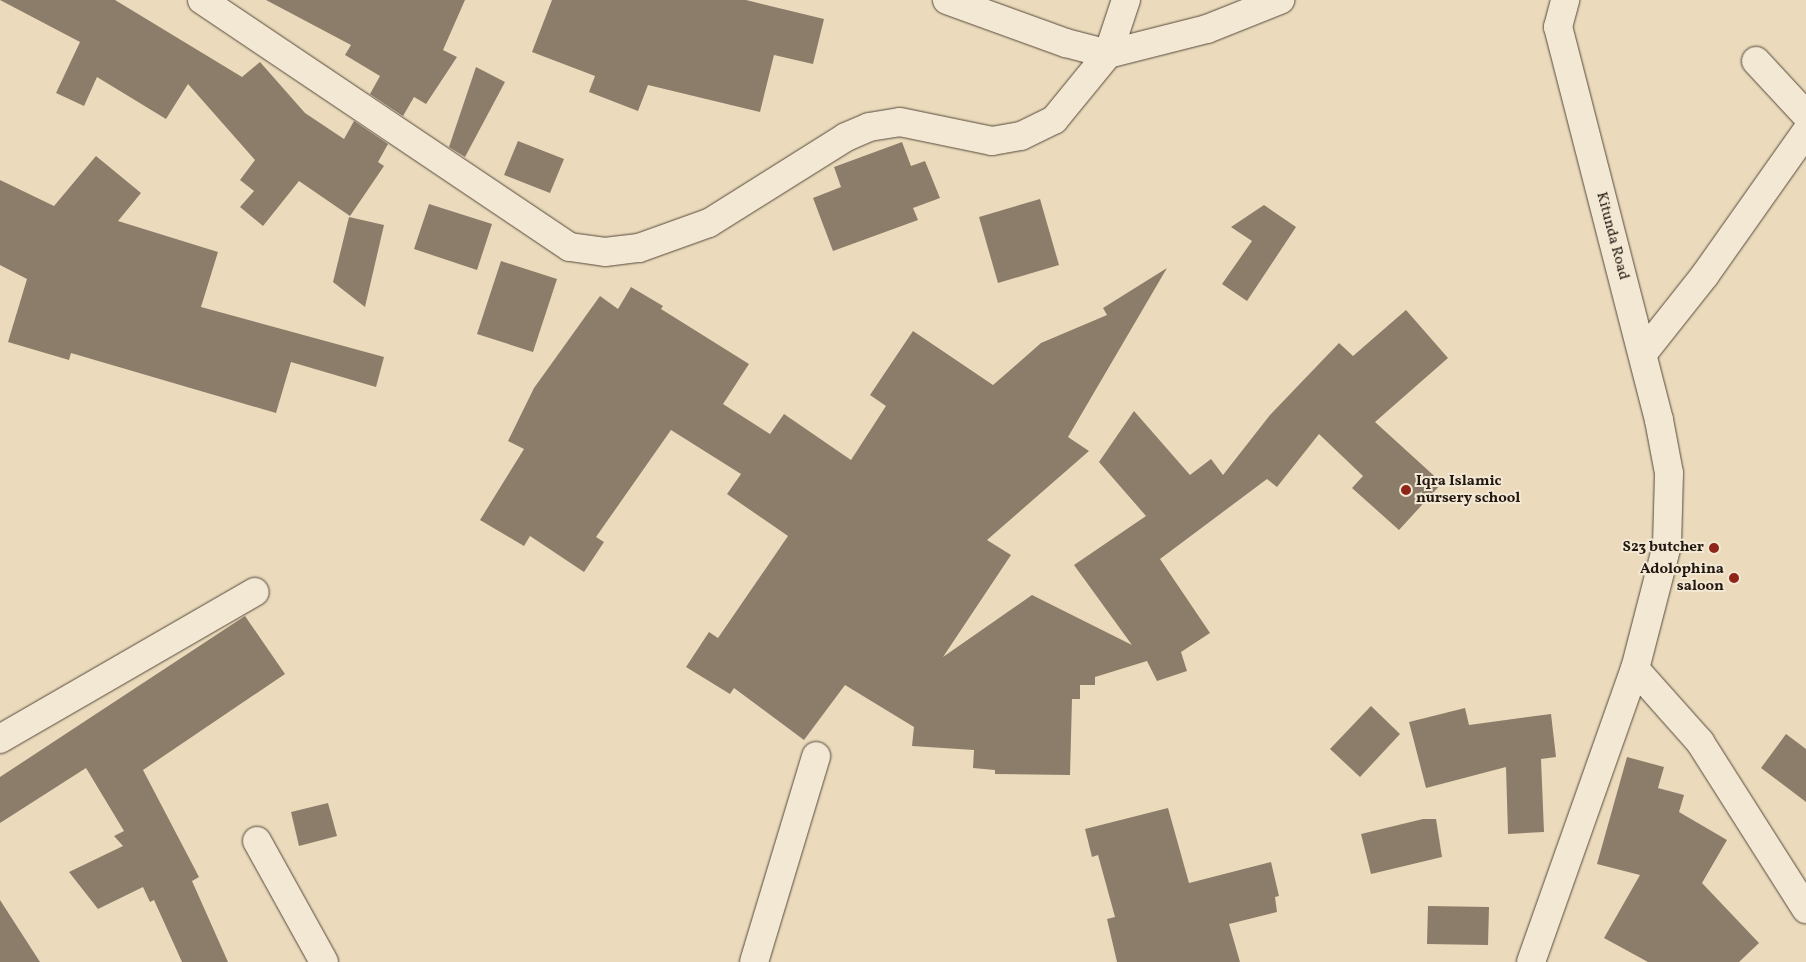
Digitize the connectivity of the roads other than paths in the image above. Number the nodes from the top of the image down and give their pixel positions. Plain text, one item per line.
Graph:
1 (202, 0) edge
2 (947, 0) edge
3 (1126, 0) edge
4 (1280, 0) edge
5 (1565, 0) edge
6 (1108, 54) junction
7 (1756, 61) dead end
8 (1806, 115) edge
9 (1806, 132) edge
10 (1644, 352) junction
11 (255, 592) dead end
12 (1635, 669) junction
13 (0, 739) edge
14 (816, 756) dead end
15 (257, 841) dead end
16 (1806, 909) edge
17 (324, 962) edge
18 (754, 962) edge
19 (1531, 962) edge

1 - 6 street
2 - 6 street
3 - 6 street
4 - 6 street
5 - 10 street, Kitunda Road
7 - 8 street
9 - 10 street
10 - 12 street, Kitunda Road
11 - 13 street
12 - 16 street
12 - 19 street, Kitunda Road
14 - 18 street
15 - 17 street

